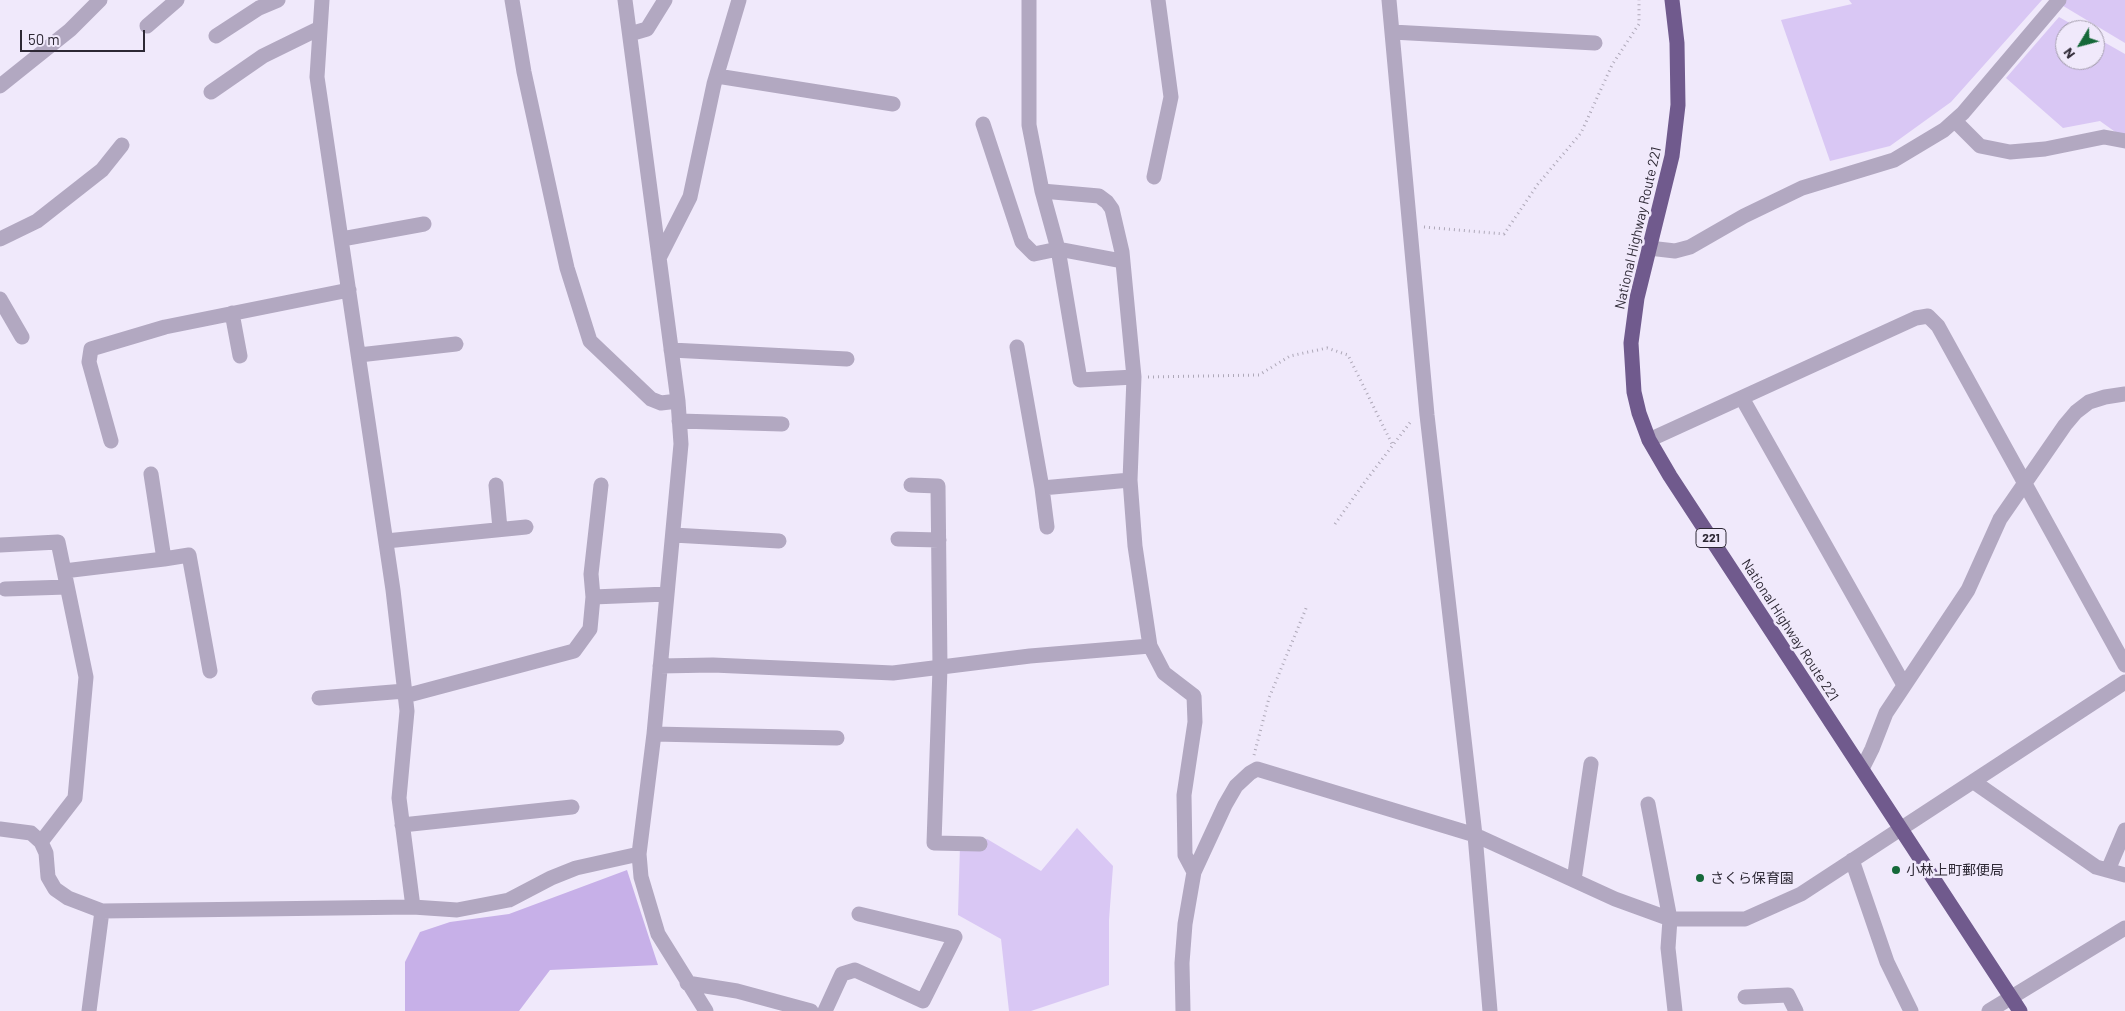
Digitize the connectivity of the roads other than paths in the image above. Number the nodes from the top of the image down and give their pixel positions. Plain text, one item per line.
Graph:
1 (100, 0) edge
2 (177, 0) edge
3 (278, 0) edge
4 (322, 0) edge
5 (512, 0) edge
6 (625, 0) edge
7 (665, 0) edge
8 (739, 0) edge
9 (1029, 0) edge
10 (1158, 0) edge
11 (1389, 0) edge
12 (1672, 0) edge
13 (2058, 0) edge
14 (147, 26) dead end
15 (320, 28) junction
16 (1392, 32) junction
17 (630, 34) junction
18 (216, 36) dead end
19 (1596, 43) dead end
20 (717, 76) junction
21 (0, 86) edge
22 (211, 92) dead end
23 (893, 104) dead end
24 (1955, 121) junction
25 (983, 124) dead end
26 (2125, 141) edge
27 (122, 145) dead end
28 (1154, 177) dead end
29 (1042, 192) junction
30 (424, 224) dead end
31 (0, 239) edge
32 (342, 239) junction
33 (1649, 248) junction
34 (1058, 249) junction
35 (659, 258) junction
36 (1122, 261) junction
37 (349, 290) junction
38 (0, 299) edge
39 (232, 314) junction
40 (22, 337) dead end
41 (456, 344) dead end
42 (1017, 347) dead end
43 (672, 350) junction
44 (359, 355) junction
45 (240, 356) dead end
46 (847, 359) dead end
47 (1134, 377) junction
48 (2125, 394) edge
49 (1742, 398) junction
50 (678, 401) junction
51 (680, 421) junction
52 (782, 424) dead end
53 (1649, 440) junction
54 (112, 441) dead end
55 (151, 474) dead end
56 (1130, 480) junction
57 (2026, 484) junction
58 (496, 485) dead end
59 (601, 485) dead end
60 (911, 485) dead end
61 (1042, 488) junction
62 (526, 527) dead end
63 (1047, 527) dead end
64 (500, 529) junction
65 (673, 535) junction
66 (898, 539) dead end
67 (939, 540) junction
68 (386, 541) junction
69 (780, 542) dead end
70 (0, 545) edge
71 (164, 559) junction
72 (64, 571) junction
73 (67, 587) junction
74 (5, 589) dead end
75 (667, 594) junction
76 (593, 597) junction
77 (1150, 646) junction
78 (660, 666) junction
79 (2125, 666) edge
80 (940, 668) junction
81 (210, 670) dead end
82 (2125, 682) edge
83 (1904, 685) junction
84 (405, 694) junction
85 (319, 698) dead end
86 (654, 734) junction
87 (837, 738) dead end
88 (1590, 764) dead end
89 (1862, 769) junction
90 (1974, 782) junction
91 (1648, 804) dead end
92 (572, 807) dead end
93 (402, 825) junction
94 (1900, 828) junction
95 (0, 829) edge
96 (2125, 830) edge
97 (1475, 835) junction
98 (41, 842) junction
99 (980, 844) dead end
100 (639, 854) junction
101 (1852, 860) junction
102 (2108, 870) junction
103 (1194, 872) junction
104 (2125, 875) edge
105 (1574, 880) junction
106 (413, 907) junction
107 (102, 911) junction
108 (859, 914) dead end
109 (1670, 919) junction
110 (2125, 928) edge
111 (687, 983) junction
112 (1744, 997) dead end
113 (2016, 1005) edge
114 (89, 1011) edge
115 (706, 1011) edge
116 (811, 1011) edge
117 (825, 1011) edge
118 (1183, 1011) edge
119 (1490, 1011) edge
120 (1675, 1011) edge
121 (1796, 1011) edge
122 (1911, 1011) edge
123 (1989, 1011) edge

1 - 21 street
2 - 14 street
3 - 18 street
4 - 15 street
5 - 50 street
6 - 17 street
7 - 17 street
8 - 20 street
9 - 29 street
10 - 28 street
11 - 16 street
12 - 33 highway, National Highway Route 221 / 221
13 - 24 street
15 - 22 street
15 - 32 street
16 - 19 street
16 - 97 street
17 - 35 street
20 - 23 street
20 - 35 street
24 - 26 street
24 - 33 street
25 - 34 street
27 - 31 street
29 - 34 street
29 - 36 street
30 - 32 street
32 - 37 street
33 - 53 highway, National Highway Route 221 / 221
34 - 36 street
34 - 47 street
35 - 43 street
36 - 47 street
37 - 39 street
37 - 44 street
38 - 40 street
39 - 45 street
39 - 54 street
41 - 44 street
42 - 61 street
43 - 46 street
43 - 50 street
44 - 68 street
47 - 56 street
48 - 57 street
49 - 53 street
49 - 57 street
49 - 83 street
50 - 51 street
51 - 52 street
51 - 65 street
53 - 89 highway, National Highway Route 221 / 221
55 - 71 street
56 - 61 street
56 - 77 street
57 - 79 street
57 - 83 street
58 - 64 street
59 - 76 street
60 - 67 street
61 - 63 street
62 - 64 street
64 - 68 street
65 - 69 street
65 - 75 street
66 - 67 street
67 - 80 street
68 - 84 street
70 - 72 street
71 - 72 street
71 - 81 street
72 - 73 street
73 - 74 street
73 - 98 street
75 - 76 street
75 - 78 street
76 - 84 street
77 - 80 street
77 - 103 street
78 - 80 street
78 - 86 street
80 - 99 street
82 - 90 street
83 - 89 street
84 - 85 street
84 - 93 street
86 - 87 street
86 - 100 street
88 - 105 street
89 - 94 highway, National Highway Route 221 / 221
90 - 94 street
90 - 102 street
91 - 109 street
92 - 93 street
93 - 106 street
94 - 101 street
94 - 113 highway, National Highway Route 221 / 221
95 - 98 street
96 - 102 street
97 - 103 street
97 - 105 street
97 - 119 street
98 - 107 street
100 - 106 street
100 - 111 street
101 - 109 street
101 - 122 street
102 - 104 street
103 - 118 street
105 - 109 street
106 - 107 street
107 - 114 street
108 - 117 street
109 - 120 street
110 - 113 street
111 - 115 street
111 - 116 street
112 - 121 street
113 - 123 street

